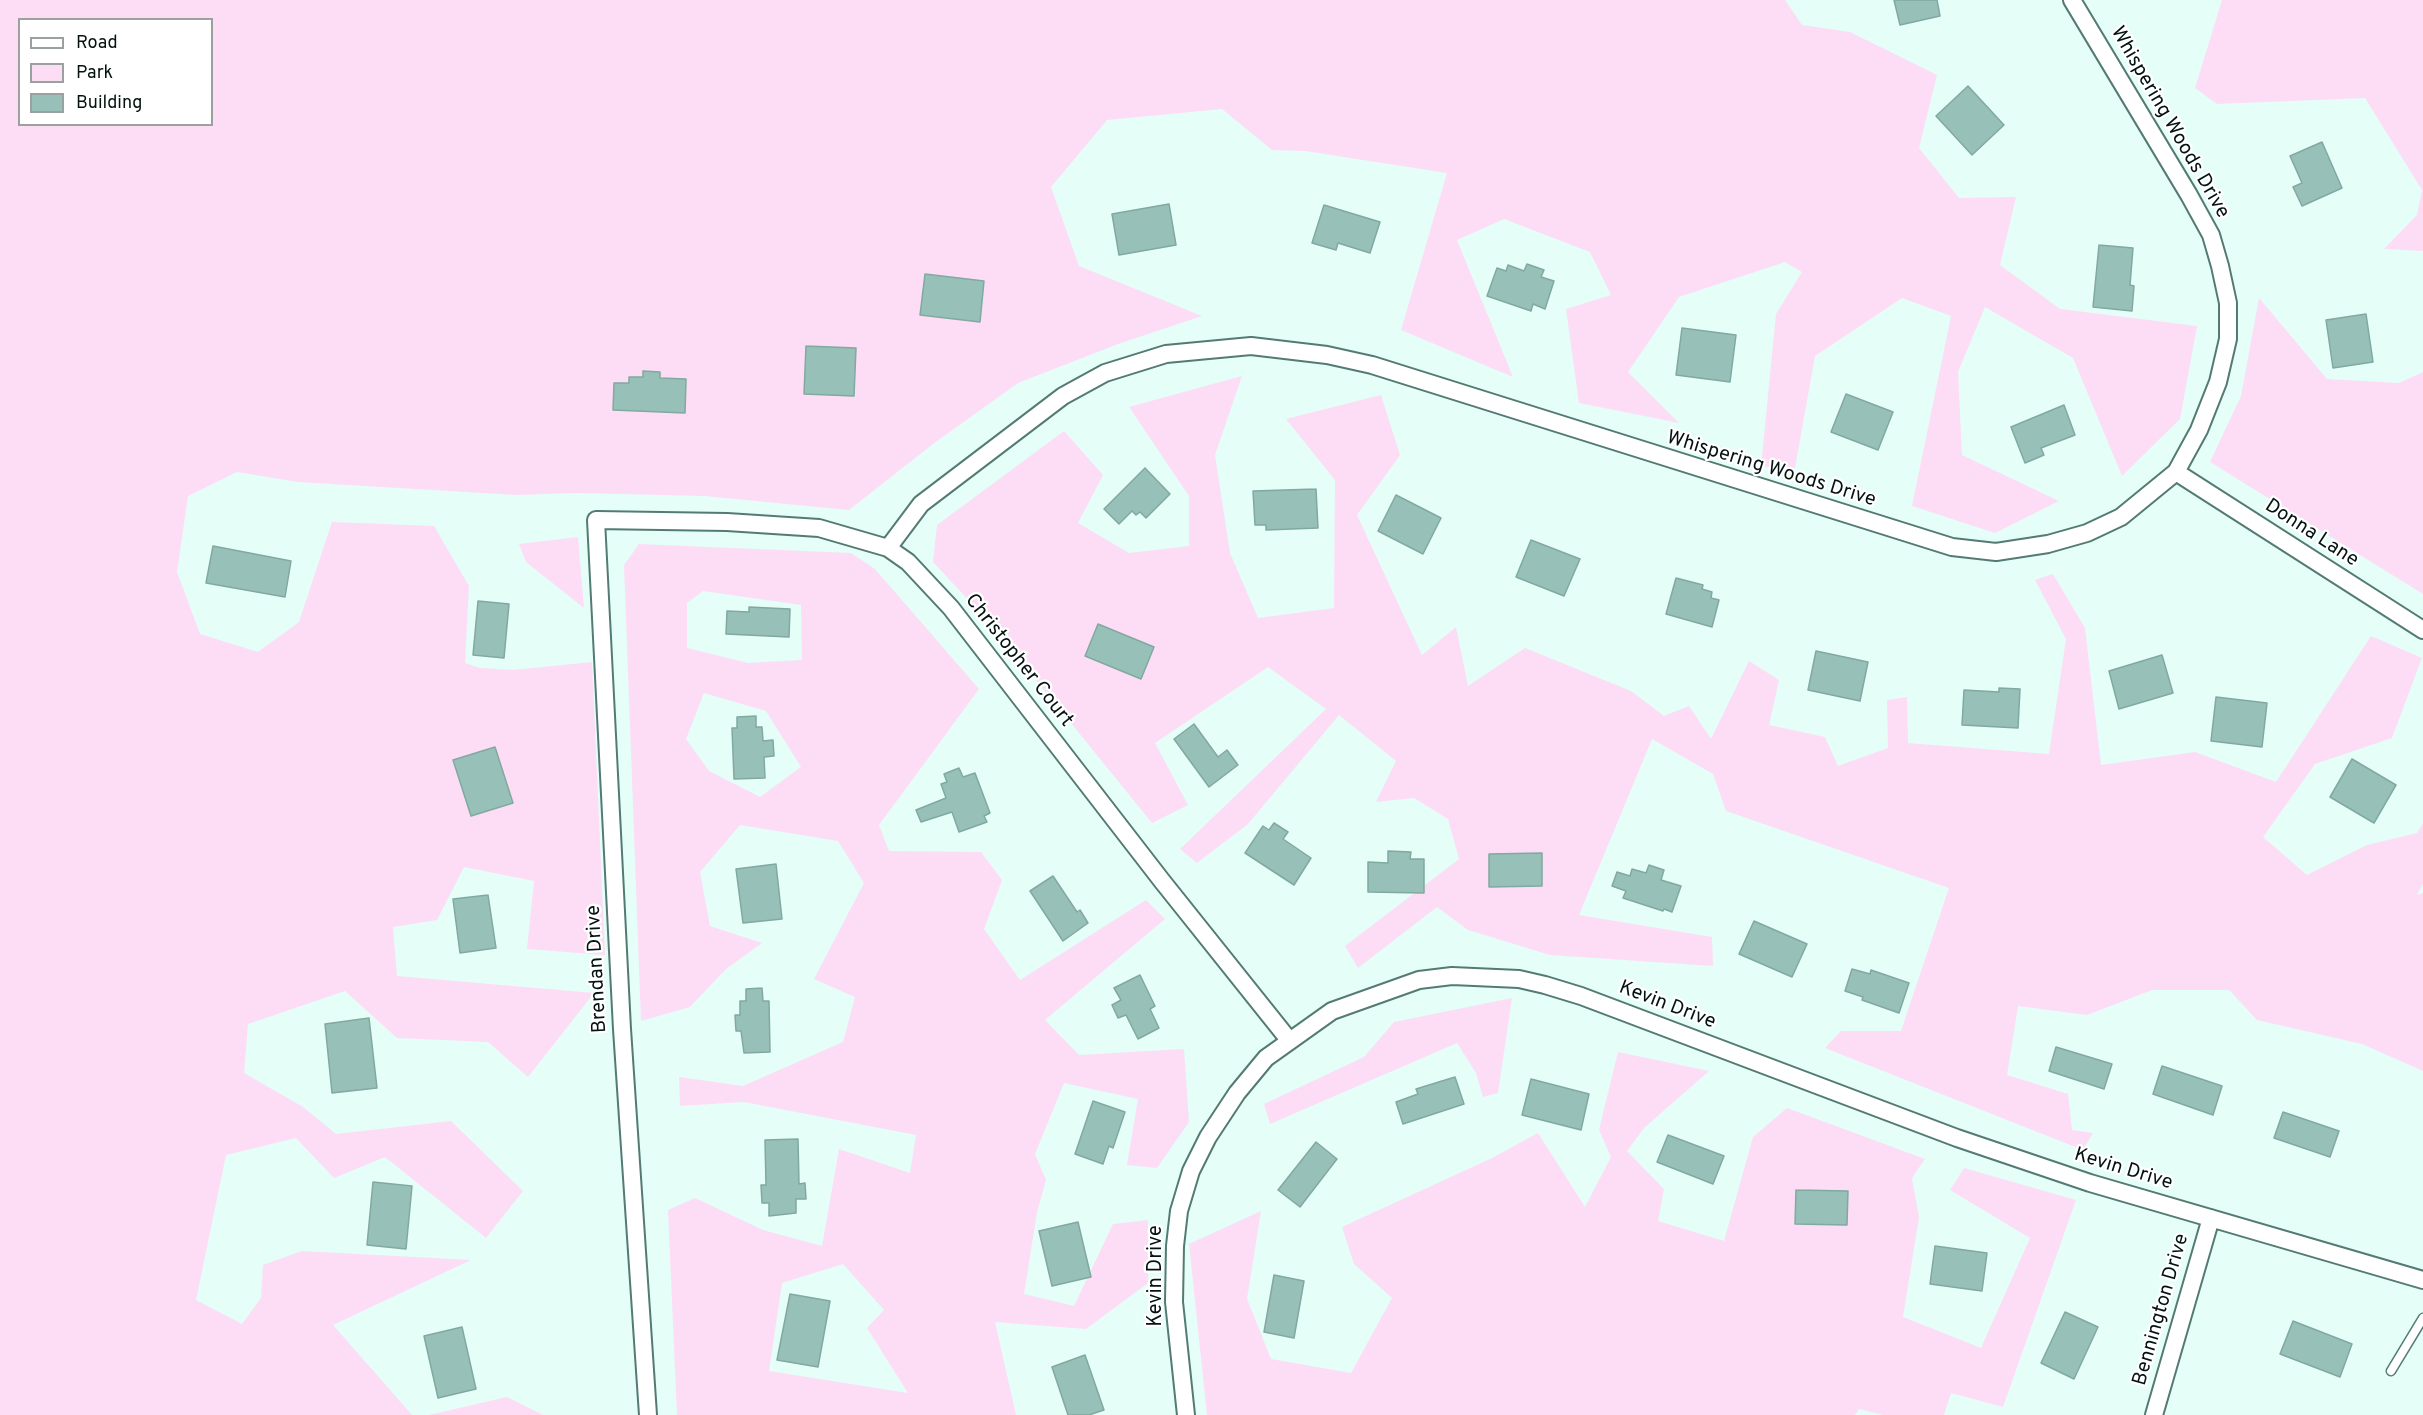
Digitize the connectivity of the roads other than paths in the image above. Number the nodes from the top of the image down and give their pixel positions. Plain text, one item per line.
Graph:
1 (2072, 0) edge
2 (2176, 472) junction
3 (596, 520) joint
4 (888, 548) junction
5 (2423, 630) edge
6 (1288, 1040) junction
7 (2211, 1218) junction
8 (2423, 1280) edge
9 (2423, 1318) edge
10 (2391, 1371) dead end
11 (648, 1415) edge
12 (1186, 1415) edge
13 (2154, 1415) edge

1 - 2 street, Whispering Woods Drive
2 - 4 street, Whispering Woods Drive
2 - 5 street, Donna Lane
3 - 4 street, Christopher Court
3 - 11 street, Brendan Drive
4 - 6 street, Christopher Court
6 - 7 street, Kevin Drive
6 - 12 street, Kevin Drive
7 - 8 street, Kevin Drive
7 - 13 street, Bennington Drive
9 - 10 lane

